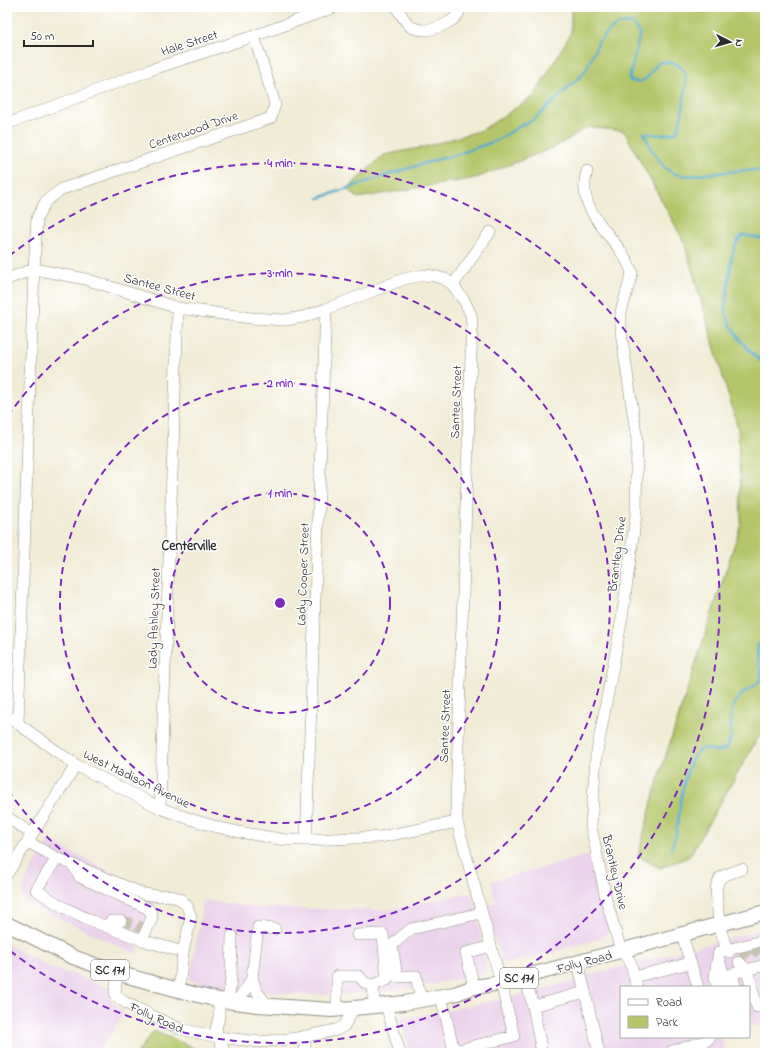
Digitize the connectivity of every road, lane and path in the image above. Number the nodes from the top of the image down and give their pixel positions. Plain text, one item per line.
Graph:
1 (335, 7) edge
2 (396, 7) edge
3 (460, 7) edge
4 (254, 36) junction
5 (7, 124) edge
6 (587, 171) dead end
7 (490, 232) dead end
8 (34, 269) junction
9 (7, 279) edge
10 (453, 285) junction
11 (178, 308) junction
12 (326, 309) junction
13 (7, 716) edge
14 (18, 723) junction
15 (76, 765) junction
16 (160, 808) junction
17 (8, 819) edge
18 (457, 822) junction
19 (30, 838) junction
20 (306, 840) junction
21 (58, 858) junction
22 (72, 864) junction
23 (742, 869) dead end
24 (7, 874) edge
25 (765, 912) edge
26 (482, 913) junction
27 (121, 921) tunnel mouth
28 (7, 924) edge
29 (719, 925) junction
30 (107, 926) junction
31 (275, 929) dead end
32 (144, 933) junction
33 (357, 935) dead end
34 (682, 935) junction
35 (232, 936) dead end
36 (490, 946) junction
37 (745, 947) edge
38 (621, 951) junction
39 (182, 952) junction
40 (578, 962) junction
41 (690, 963) junction
42 (748, 966) edge
43 (117, 973) junction
44 (525, 977) junction
45 (252, 978) junction
46 (636, 982) edge
47 (501, 983) junction
48 (372, 984) junction
49 (698, 986) edge
50 (730, 986) edge
51 (474, 987) junction
52 (179, 991) junction
53 (585, 992) junction
54 (441, 996) junction
55 (421, 1000) junction
56 (228, 1001) junction
57 (380, 1005) junction
58 (268, 1006) junction
59 (533, 1006) junction
60 (757, 1007) edge
61 (354, 1008) junction
62 (337, 1009) junction
63 (304, 1036) junction
64 (218, 1037) junction
65 (709, 1038) edge
66 (672, 1051) dead end
67 (225, 1053) edge
68 (306, 1053) edge
69 (400, 1053) edge
70 (542, 1053) edge
71 (599, 1053) edge

1 - 4 street, Hale Street
2 - 3 street
4 - 5 street, Hale Street
4 - 8 street, Centerwood Drive
6 - 38 street, Brantley Drive
7 - 10 street
8 - 9 street
8 - 11 street, Santee Street
8 - 14 street
10 - 12 street, Santee Street
10 - 18 street, Santee Street
11 - 12 street, Santee Street
11 - 16 street, Lady Ashley Street
12 - 20 street, Lady Cooper Street
13 - 14 street, West Madison Avenue
14 - 15 street, West Madison Avenue
15 - 16 street, West Madison Avenue
15 - 19 street
16 - 20 street, West Madison Avenue
17 - 19 street
18 - 20 street, West Madison Avenue
18 - 26 street, Santee Street
19 - 21 street
19 - 24 street
21 - 22 street
21 - 30 street
22 - 32 street
22 - 39 street
23 - 29 street
25 - 29 main road, Folly Road / SC 171
26 - 36 street, Santee Street
26 - 55 street
27 - 30 street
28 - 43 main road, Folly Road / SC 171
29 - 34 main road, Folly Road / SC 171
29 - 37 street
30 - 32 street
31 - 45 street
32 - 39 street
33 - 48 street
34 - 38 main road, Folly Road / SC 171
34 - 41 street
35 - 56 street
36 - 47 street, Santee Street
36 - 51 street
37 - 42 street
37 - 50 street
38 - 40 main road, Folly Road / SC 171
38 - 46 street, Brantley Drive
39 - 52 street
40 - 44 main road, Folly Road / SC 171
40 - 53 street
41 - 46 street
41 - 49 street
42 - 50 street
42 - 50 street
42 - 60 street
43 - 52 main road, Folly Road / SC 171
43 - 64 street, Folly Road
44 - 47 main road, Folly Road / SC 171
44 - 59 street
45 - 56 street
45 - 58 street
47 - 51 main road, Folly Road / SC 171
47 - 54 street, Santee Street
48 - 57 street
48 - 62 street
51 - 54 main road, Folly Road / SC 171
52 - 56 main road, Folly Road / SC 171
53 - 59 street
53 - 71 street
54 - 55 main road, Folly Road / SC 171
55 - 57 main road, Folly Road / SC 171
56 - 58 main road, Folly Road / SC 171
56 - 64 street
57 - 61 main road, Folly Road / SC 171
57 - 69 street
58 - 62 main road, Folly Road / SC 171
59 - 70 street
61 - 62 main road, Folly Road / SC 171
61 - 63 street, Folly Road
63 - 64 street, Folly Road
63 - 68 street
64 - 67 street
65 - 66 street

